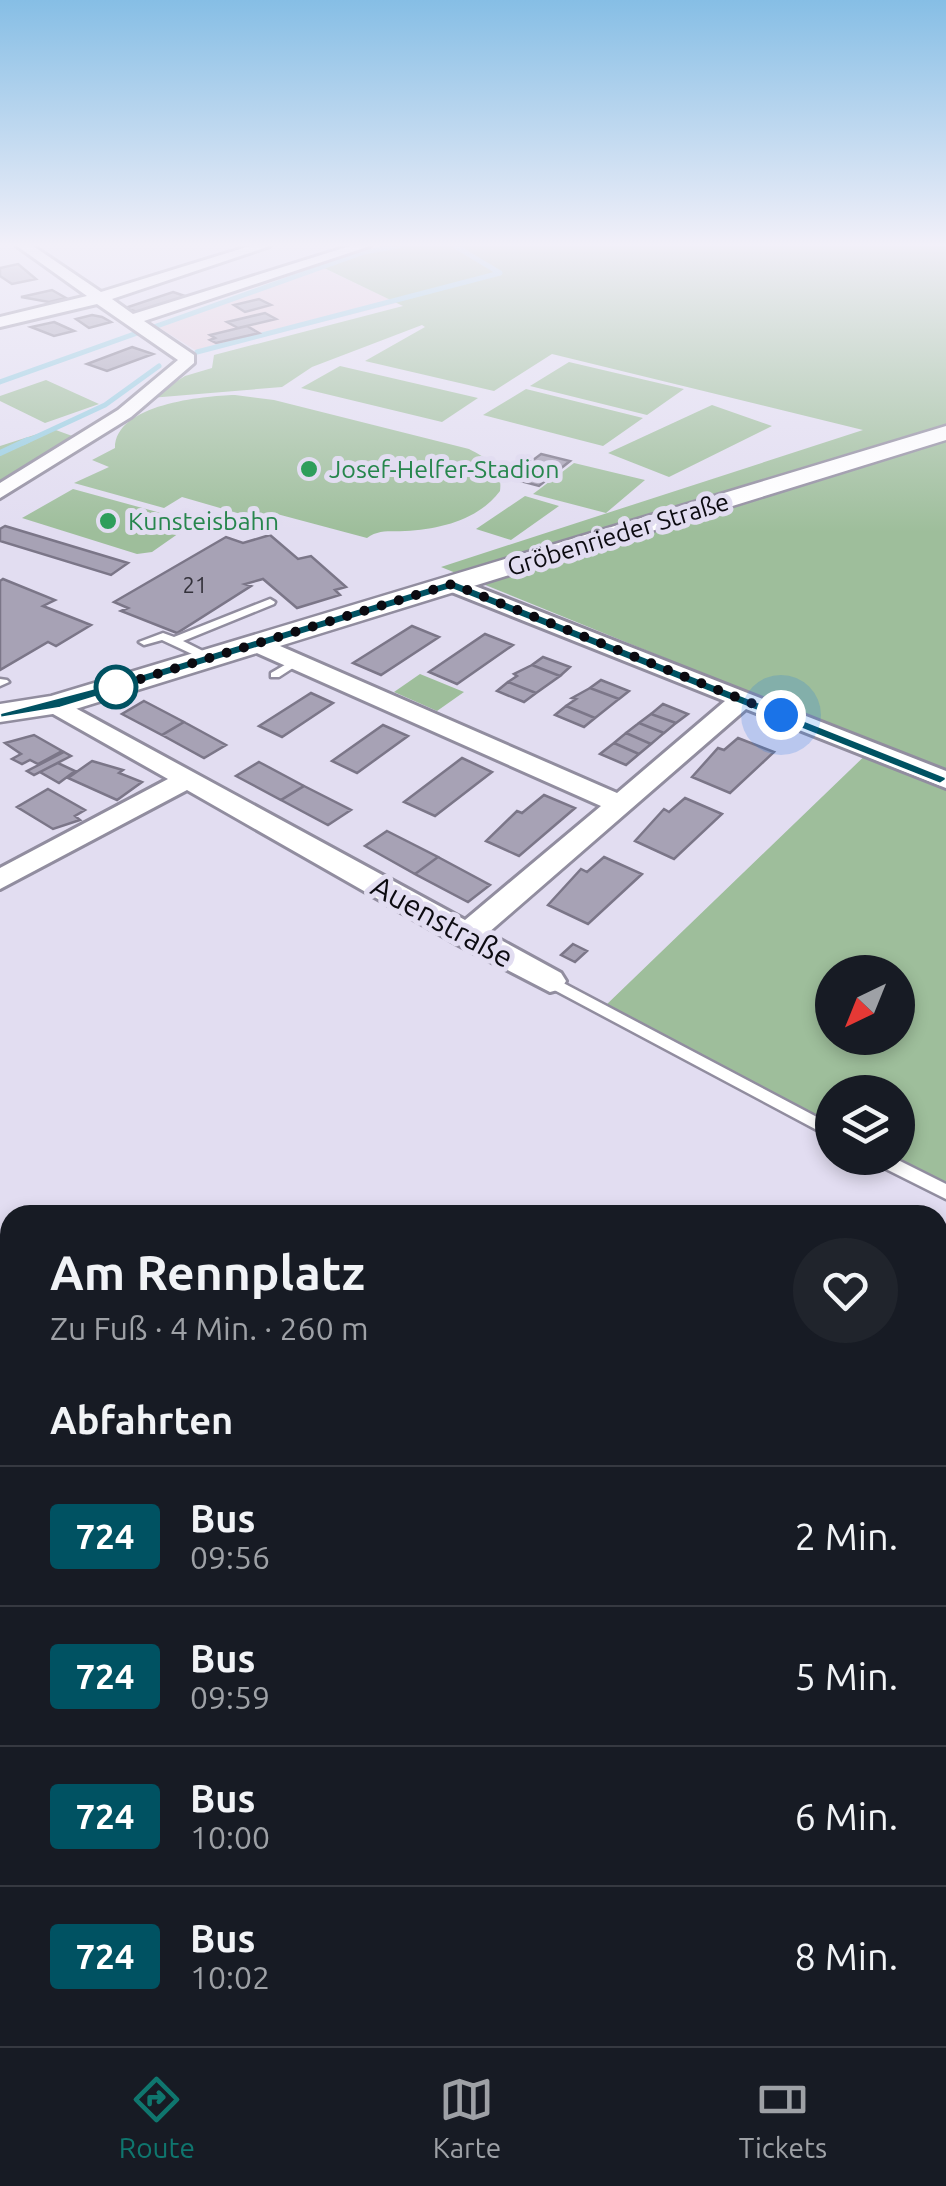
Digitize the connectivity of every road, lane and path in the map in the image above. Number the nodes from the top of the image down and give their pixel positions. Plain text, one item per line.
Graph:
1 (163, 341) edge
2 (946, 433) edge
3 (0, 492) edge
4 (452, 584) junction
5 (270, 602) dead end
6 (174, 641) junction
7 (144, 642) dead end
8 (256, 644) junction
9 (209, 658) junction
10 (742, 700) junction
11 (55, 704) junction
12 (0, 714) edge
13 (186, 780) junction
14 (946, 780) edge
15 (620, 804) junction
16 (0, 880) edge
17 (466, 936) junction
18 (550, 981) joint
19 (815, 1123) edge
20 (913, 1175) edge
21 (946, 1192) edge

1 - 3 street
2 - 4 street, Gröbenrieder Straße
4 - 8 street, Gröbenrieder Straße
4 - 10 street
5 - 6 lane
6 - 7 lane
6 - 9 lane
8 - 9 street, Gröbenrieder Straße
8 - 15 street
9 - 11 street, Gröbenrieder Straße
10 - 14 street
10 - 15 street
11 - 12 street, Gröbenrieder Straße
11 - 13 street, Auenstraße
13 - 16 street
13 - 17 street, Auenstraße
15 - 17 street
17 - 18 street, Auenstraße
18 - 19 lane, Auenstraße
20 - 21 lane

